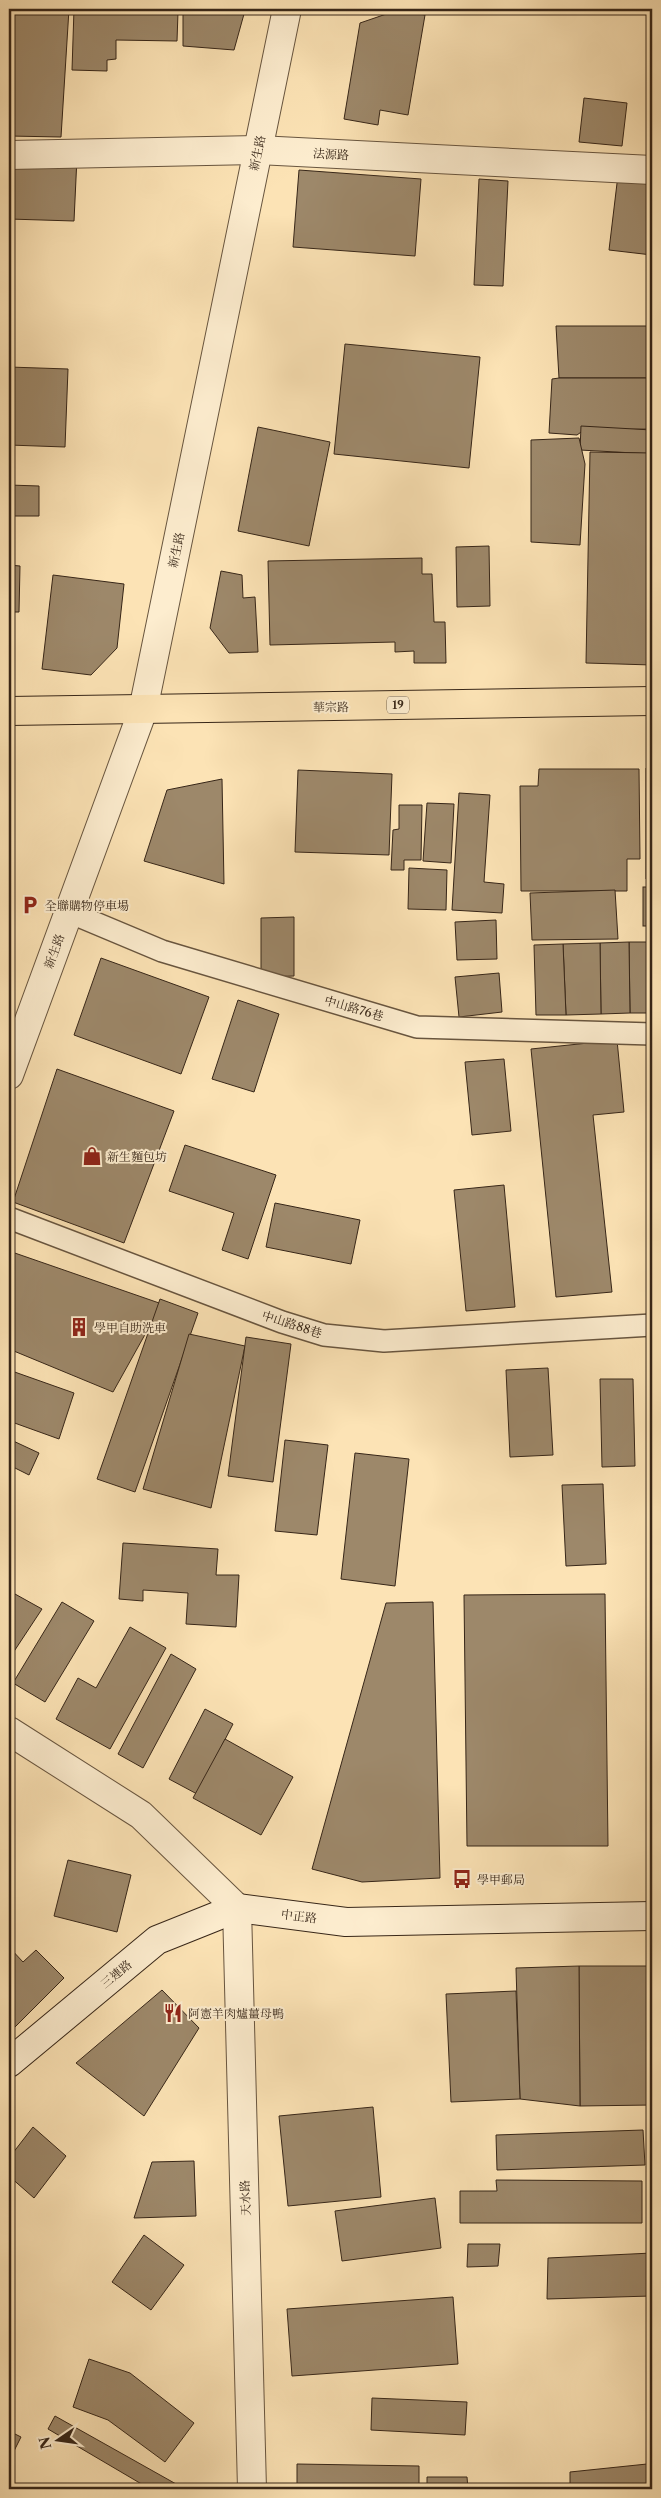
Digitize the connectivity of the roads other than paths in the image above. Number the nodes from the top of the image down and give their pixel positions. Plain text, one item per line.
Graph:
1 (287, 9) edge
2 (258, 150) junction
3 (9, 155) edge
4 (652, 170) edge
5 (652, 701) edge
6 (143, 710) junction
7 (9, 711) edge
8 (69, 912) junction
9 (652, 1034) edge
10 (9, 1075) edge
11 (9, 1218) edge
12 (652, 1325) edge
13 (9, 1731) edge
14 (237, 1908) junction
15 (652, 1916) edge
16 (9, 2063) edge
17 (252, 2489) edge

1 - 2 street, 新生路
2 - 3 street, 法源路
2 - 4 street, 法源路
2 - 6 street, 新生路
5 - 6 main road, 華宗路 / 19
6 - 7 main road, 華宗路 / 19
6 - 8 street, 新生路
8 - 9 lane, 中山路76巷
8 - 10 street, 新生路
11 - 12 lane, 中山路88巷
13 - 14 street
14 - 15 street, 中正路
14 - 16 street, 三連路
14 - 17 street, 天水路

